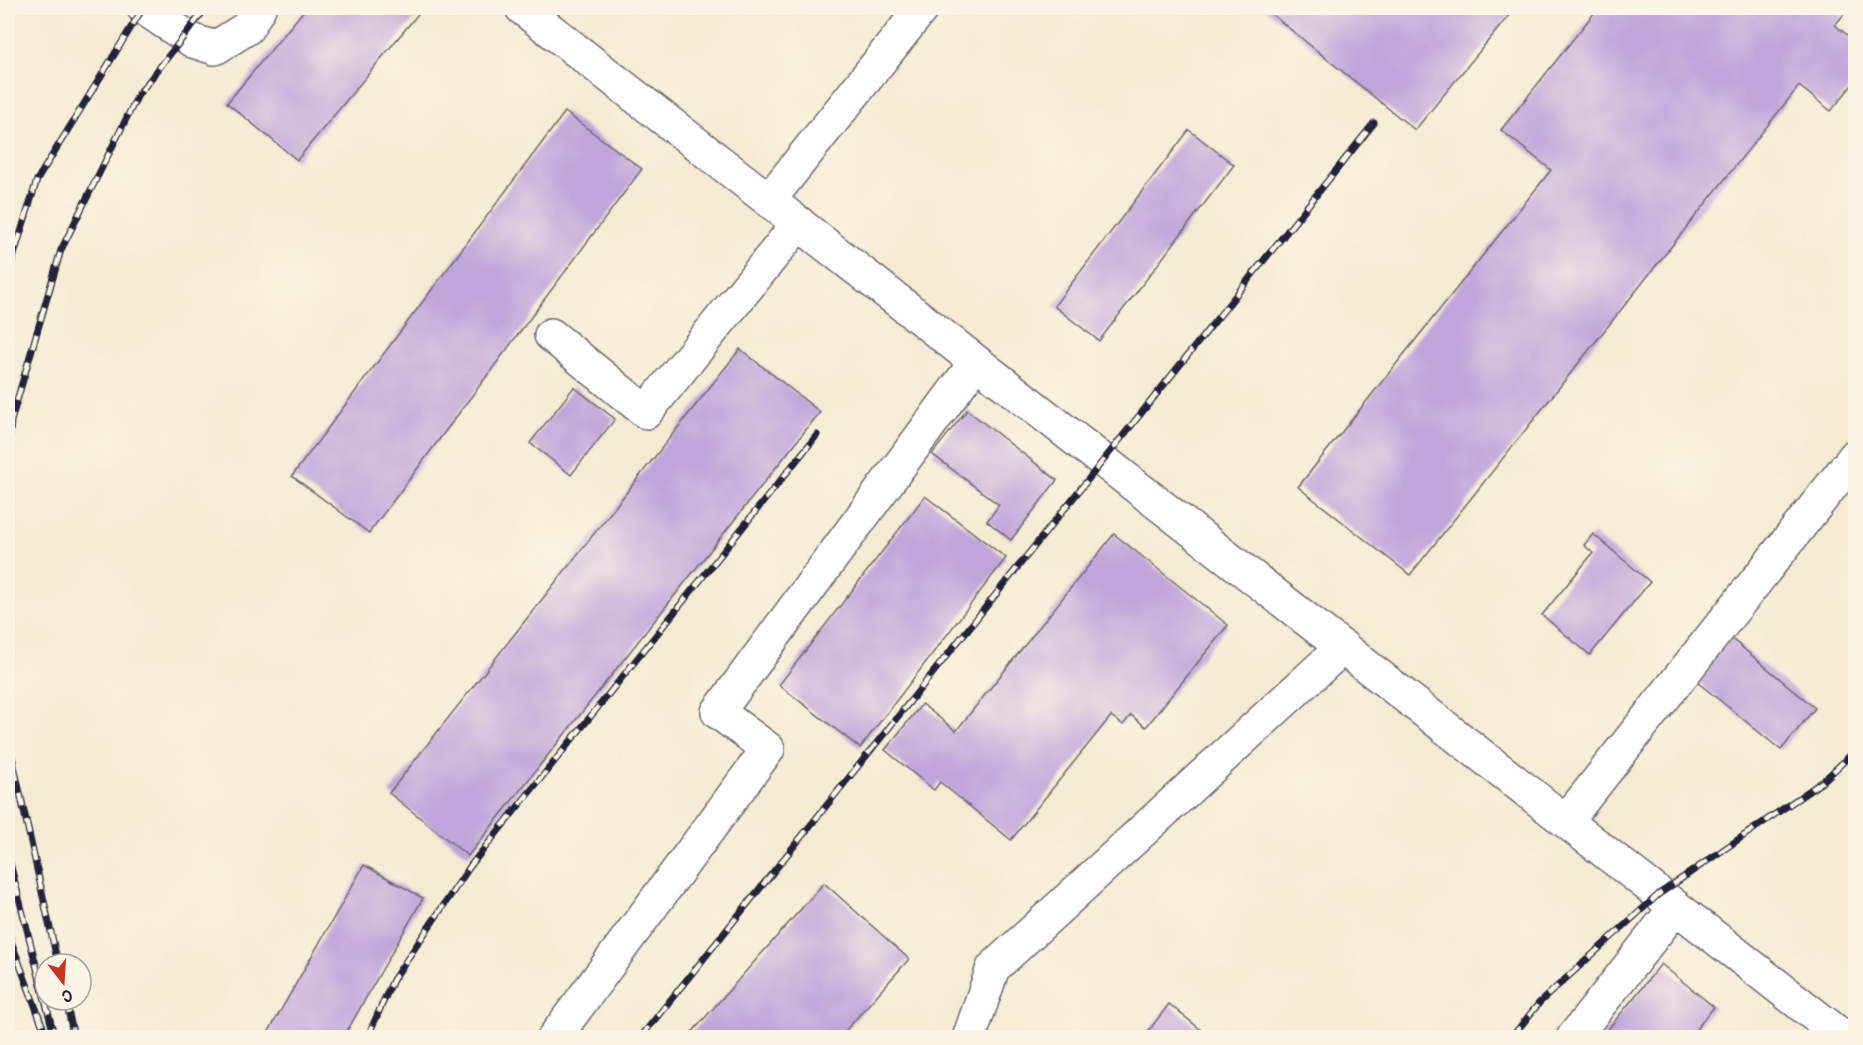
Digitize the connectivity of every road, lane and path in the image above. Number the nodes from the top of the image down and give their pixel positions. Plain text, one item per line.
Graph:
1 (144, 8) edge
2 (259, 8) edge
3 (522, 8) edge
4 (922, 8) edge
5 (769, 200) junction
6 (799, 223) junction
7 (551, 335) dead end
8 (976, 362) junction
9 (1856, 455) edge
10 (1343, 647) junction
11 (1566, 821) junction
12 (1676, 907) junction
13 (554, 1038) edge
14 (969, 1038) edge
15 (1573, 1038) edge
16 (1844, 1038) edge

1 - 2 lane
3 - 5 lane
4 - 5 lane
5 - 6 lane
6 - 7 lane
6 - 8 lane
8 - 10 lane
8 - 13 lane
9 - 11 lane
10 - 11 lane
10 - 14 lane
11 - 12 lane
12 - 15 lane
12 - 16 lane

